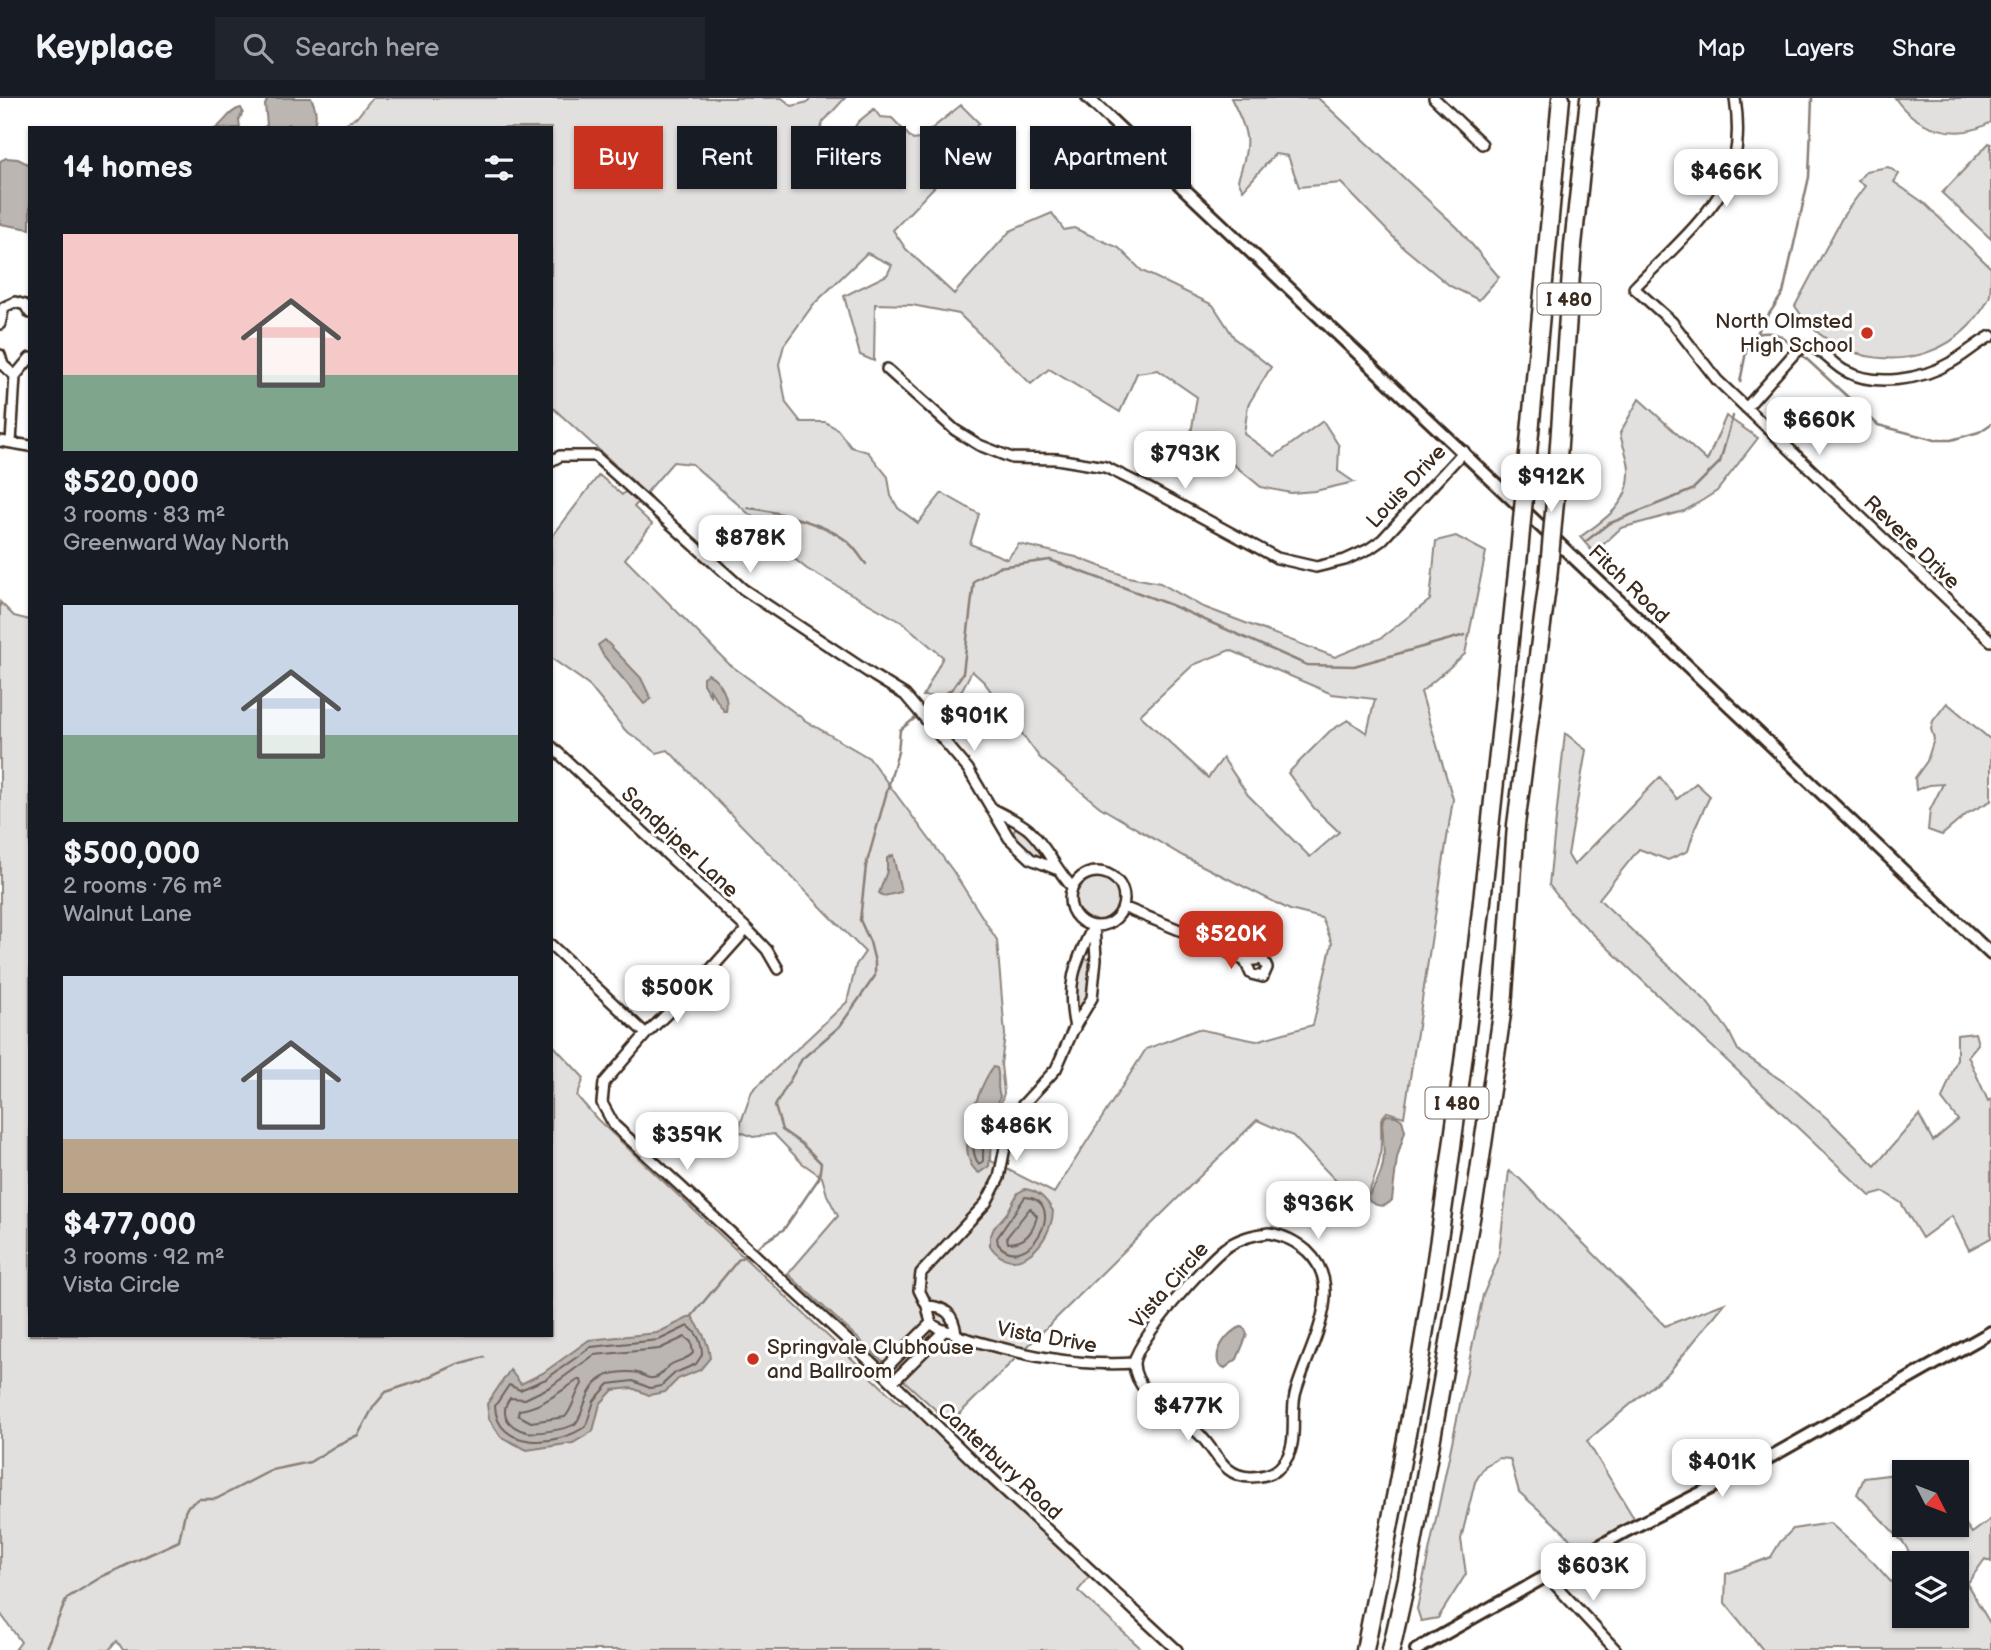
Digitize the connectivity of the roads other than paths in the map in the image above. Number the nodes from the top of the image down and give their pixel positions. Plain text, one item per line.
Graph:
1 (1088, 98) edge
2 (1434, 98) edge
3 (1561, 98) edge
4 (1589, 98) edge
5 (1735, 98) edge
6 (1482, 144) dead end
7 (28, 310) edge
8 (0, 324) edge
9 (1991, 336) edge
10 (0, 355) edge
11 (28, 360) edge
12 (887, 369) dead end
13 (15, 376) junction
14 (1746, 408) junction
15 (0, 441) edge
16 (11, 443) junction
17 (28, 446) edge
18 (1464, 451) junction
19 (553, 460) edge
20 (1991, 641) edge
21 (553, 748) edge
22 (990, 807) junction
23 (1056, 869) junction
24 (1072, 887) junction
25 (1123, 907) junction
26 (1094, 926) junction
27 (747, 929) junction
28 (553, 947) edge
29 (1991, 954) edge
30 (1245, 961) dead end
31 (778, 970) dead end
32 (1075, 1028) junction
33 (646, 1034) junction
34 (927, 1306) junction
35 (931, 1323) junction
36 (943, 1332) junction
37 (1991, 1332) edge
38 (956, 1333) junction
39 (1134, 1363) junction
40 (882, 1372) junction
41 (893, 1382) junction
42 (1547, 1576) junction
43 (1177, 1650) edge
44 (1366, 1650) edge
45 (1391, 1650) edge
46 (1416, 1650) edge
47 (1616, 1650) edge

1 - 18 street, Fitch Road
2 - 6 street
3 - 44 highway, I 480, bridge
4 - 45 highway, I 480, bridge
5 - 14 street, Revere Drive
7 - 8 street
9 - 14 street
10 - 13 street
11 - 13 street
12 - 18 street, Louis Drive
13 - 16 street
14 - 20 street, Revere Drive
15 - 16 street
16 - 17 street
18 - 29 street, Fitch Road
19 - 22 street
21 - 27 street, Sandpiper Lane
22 - 23 street
22 - 23 street
23 - 24 street
24 - 25 street
24 - 26 street
25 - 26 street
25 - 30 street
26 - 32 street
26 - 32 street
27 - 31 street, Sandpiper Lane
27 - 33 street
28 - 33 street
32 - 34 street
33 - 40 street, Canterbury Road
34 - 35 street
34 - 38 street
35 - 36 street
35 - 40 street
36 - 38 street, Vista Drive
36 - 41 street
37 - 42 street
38 - 39 street, Vista Drive
39 - 39 street, Vista Circle
40 - 41 street, Canterbury Road
41 - 43 street, Canterbury Road
42 - 46 street
42 - 47 street

